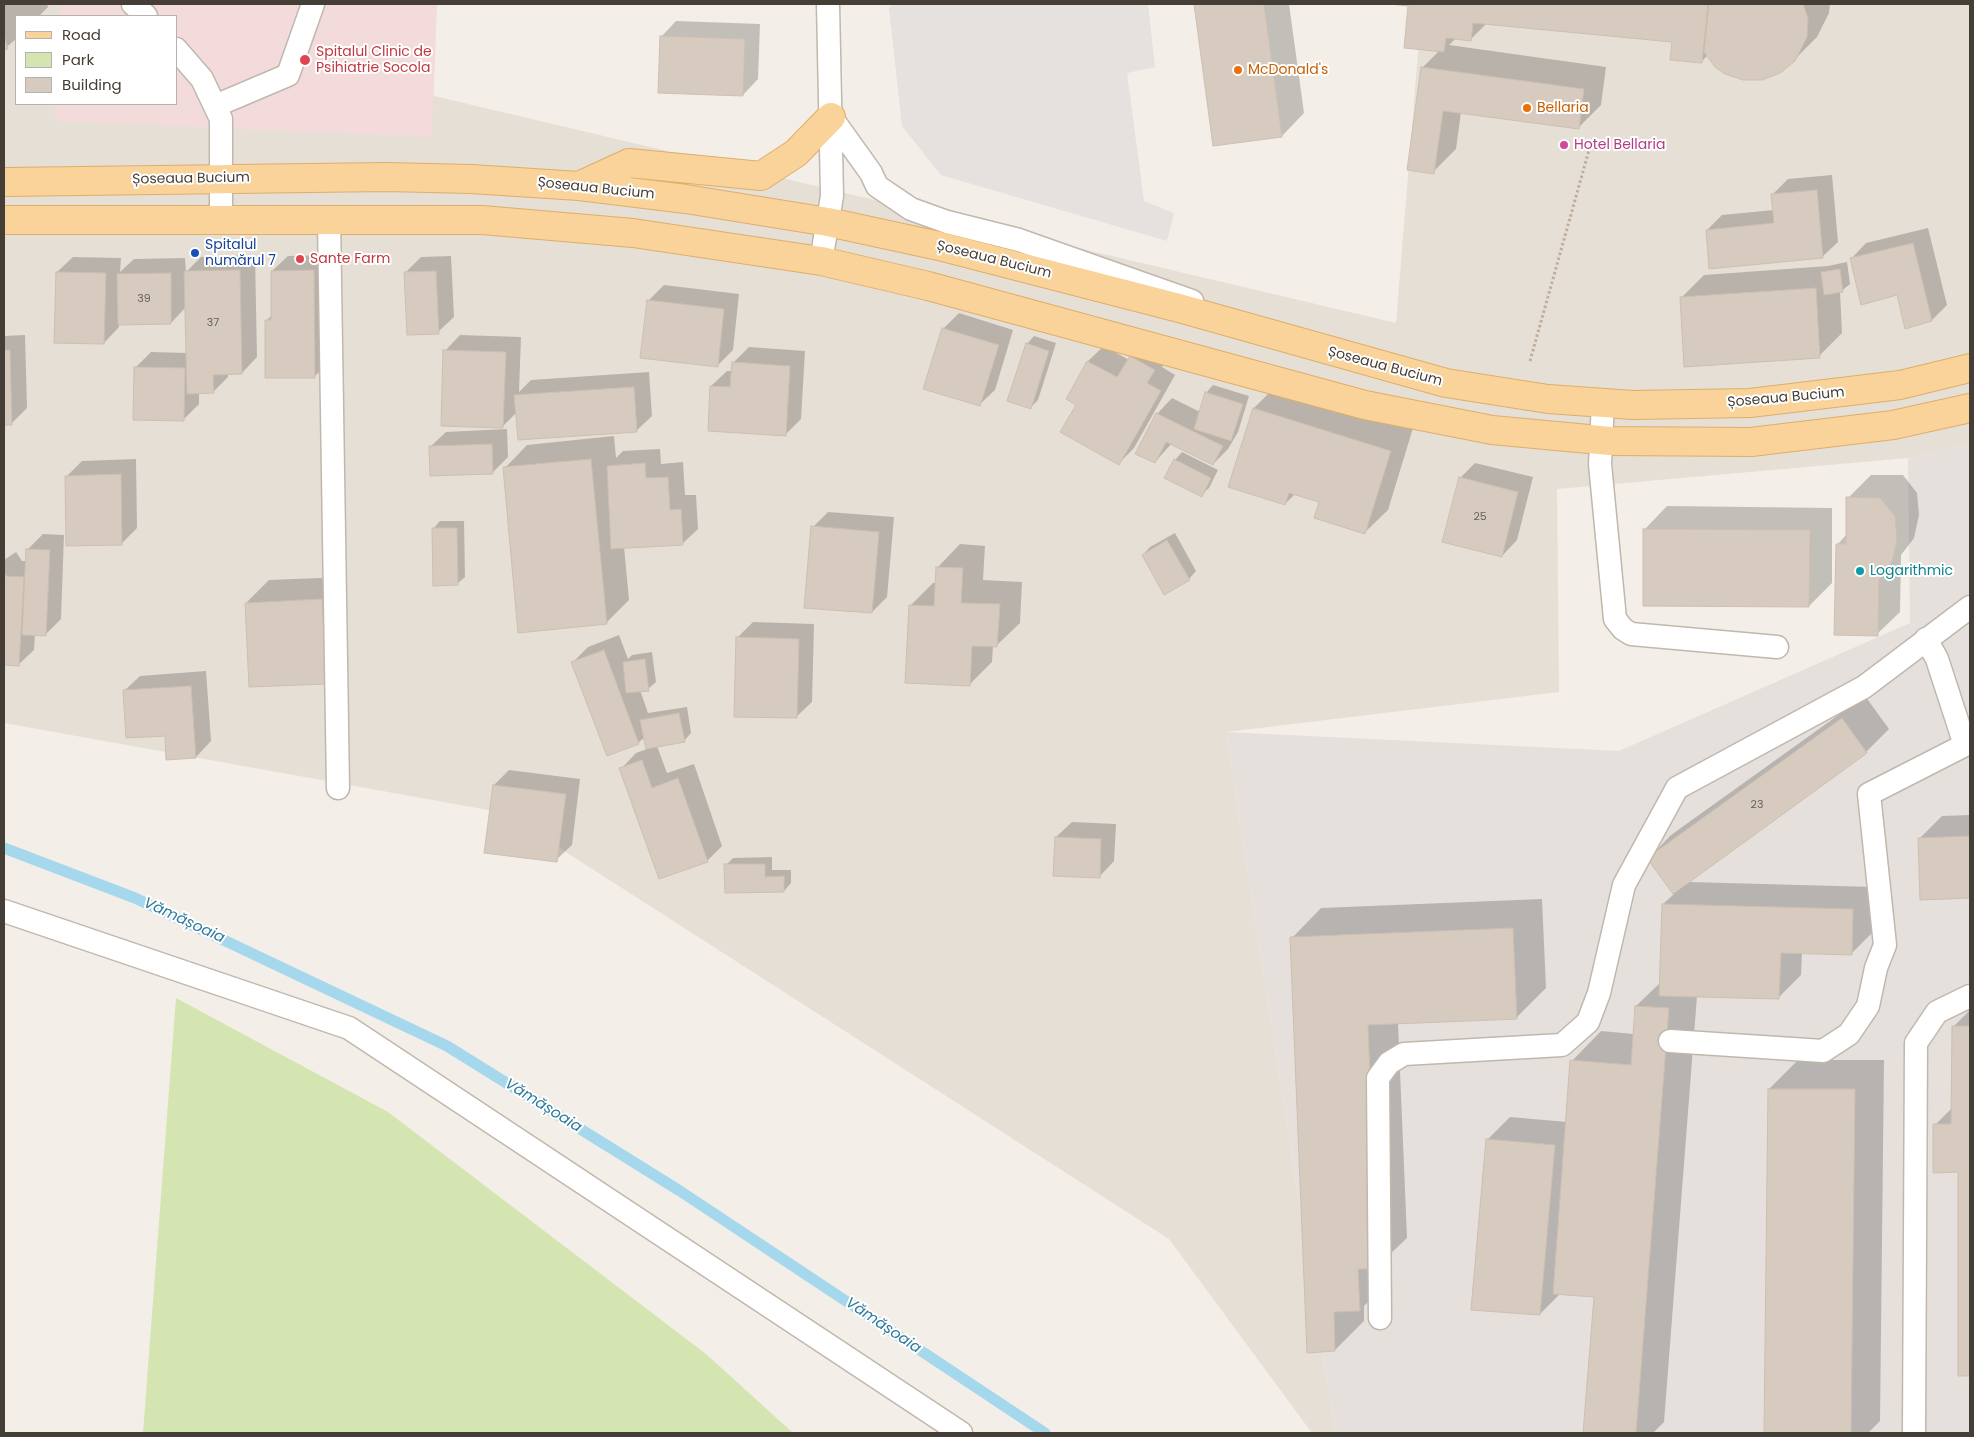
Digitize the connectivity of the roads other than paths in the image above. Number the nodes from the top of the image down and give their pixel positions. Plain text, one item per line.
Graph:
1 (133, 4) edge
2 (313, 4) edge
3 (828, 4) edge
4 (145, 15) edge
5 (178, 51) edge
6 (215, 106) junction
7 (831, 117) junction
8 (221, 179) junction
9 (4, 182) edge
10 (580, 186) junction
11 (221, 219) junction
12 (329, 219) junction
13 (4, 220) edge
14 (828, 222) junction
15 (820, 261) junction
16 (1302, 344) junction
17 (1970, 368) edge
18 (1603, 403) junction
19 (1970, 408) edge
20 (1601, 440) junction
21 (1970, 607) edge
22 (1926, 639) junction
23 (1777, 646) dead end
24 (338, 788) dead end
25 (4, 911) edge
26 (1970, 996) edge
27 (1670, 1041) dead end
28 (1380, 1318) dead end
29 (961, 1433) edge
30 (1914, 1433) edge

1 - 4 lane
2 - 6 lane
3 - 7 lane
5 - 6 lane
6 - 8 lane
7 - 10 main road
7 - 14 lane
7 - 16 lane
8 - 9 main road, Șoseaua Bucium
8 - 10 main road, Șoseaua Bucium
8 - 11 lane
10 - 14 main road, Șoseaua Bucium
11 - 12 main road
11 - 13 main road
12 - 15 main road
12 - 24 lane
14 - 15 lane
14 - 16 main road, Șoseaua Bucium
15 - 20 main road
16 - 18 main road, Șoseaua Bucium
17 - 18 main road, Șoseaua Bucium
18 - 20 lane
19 - 20 main road
20 - 23 lane
21 - 22 lane
22 - 27 lane
22 - 28 lane
25 - 29 lane
26 - 30 lane

